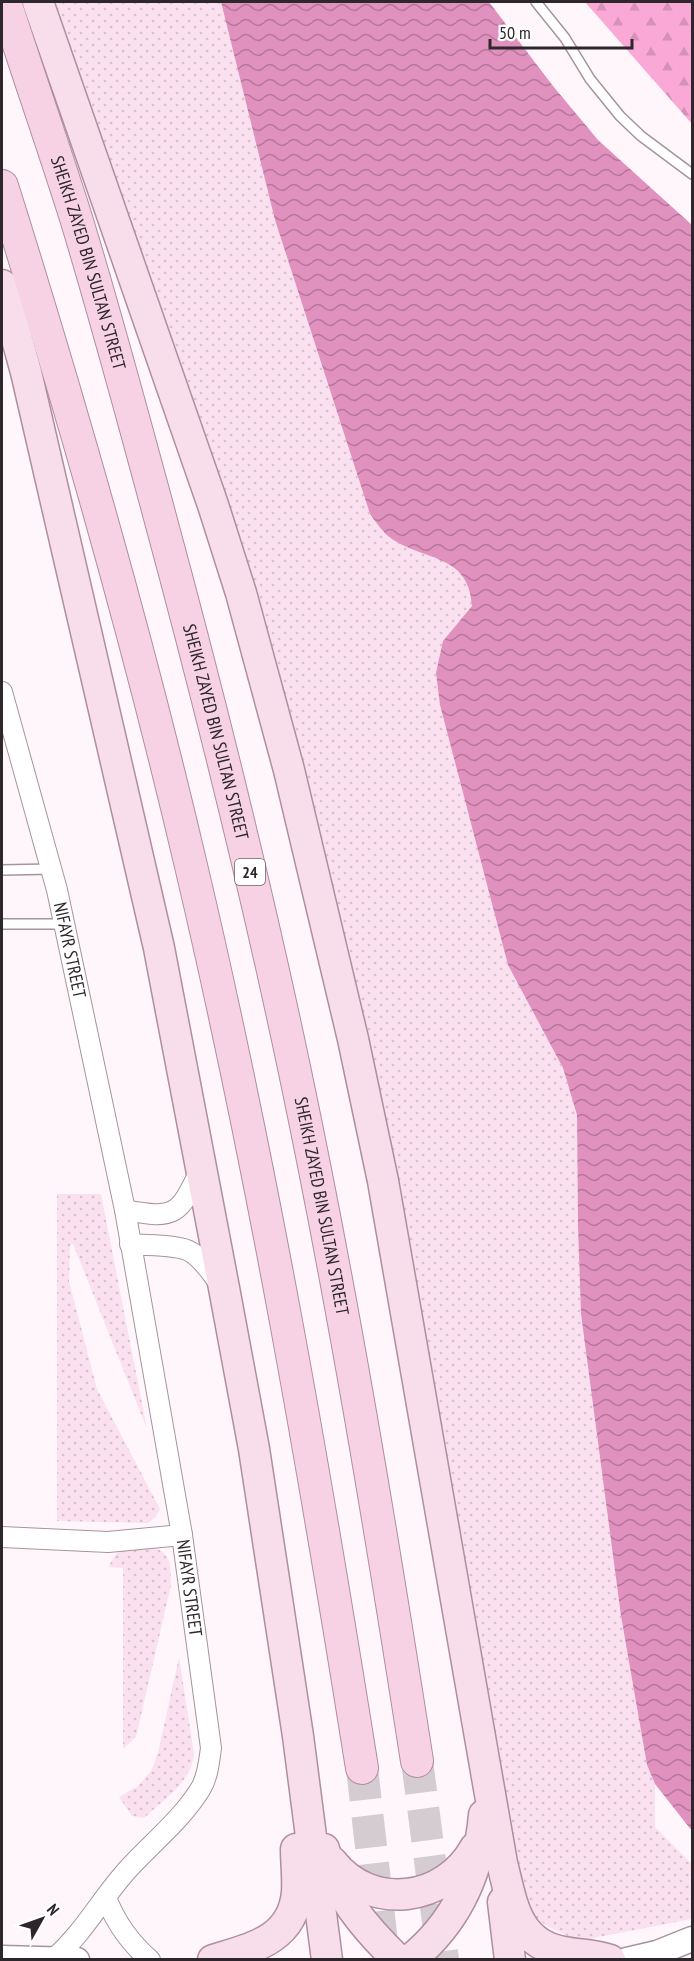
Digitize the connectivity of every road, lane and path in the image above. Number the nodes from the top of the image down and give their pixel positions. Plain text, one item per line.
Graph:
1 (5, 2) edge
2 (38, 2) edge
3 (536, 2) edge
4 (693, 174) edge
5 (2, 186) edge
6 (2, 285) edge
7 (2, 692) edge
8 (52, 869) junction
9 (2, 870) edge
10 (2, 924) edge
11 (65, 924) junction
12 (201, 1169) junction
13 (125, 1210) junction
14 (130, 1244) junction
15 (224, 1288) junction
16 (182, 1535) junction
17 (2, 1538) edge
18 (298, 1736) junction
19 (417, 1761) tunnel mouth
20 (363, 1768) tunnel mouth
21 (487, 1778) junction
22 (305, 1791) junction
23 (483, 1830) junction
24 (325, 1852) junction
25 (502, 1863) junction
26 (106, 1899) junction
27 (693, 1939) edge
28 (2, 1958) edge
29 (54, 1959) edge
30 (77, 1959) edge
31 (150, 1959) edge
32 (213, 1959) edge
33 (327, 1959) edge
34 (398, 1959) edge
35 (410, 1959) edge
36 (510, 1959) edge
37 (610, 1959) edge
38 (627, 1959) edge

1 - 19 highway, SHEIKH ZAYED BIN SULTAN STREET / 24
2 - 21 main road
3 - 4 lane
5 - 20 highway
6 - 12 main road
7 - 8 street, NIFAYR STREET
8 - 9 lane
8 - 11 street, NIFAYR STREET
10 - 11 lane
11 - 13 street, NIFAYR STREET
12 - 13 street
12 - 15 main road
13 - 14 street, NIFAYR STREET
14 - 15 street
14 - 16 street, NIFAYR STREET
15 - 18 main road
16 - 17 street
16 - 26 street, NIFAYR STREET
18 - 22 main road
18 - 24 main road
21 - 23 main road
21 - 25 main road
22 - 32 main road
22 - 33 main road
23 - 24 main road
23 - 35 main road
24 - 34 main road
25 - 36 main road
25 - 37 main road
26 - 29 street, NIFAYR STREET
26 - 31 street
27 - 38 street
28 - 29 street
29 - 30 street

